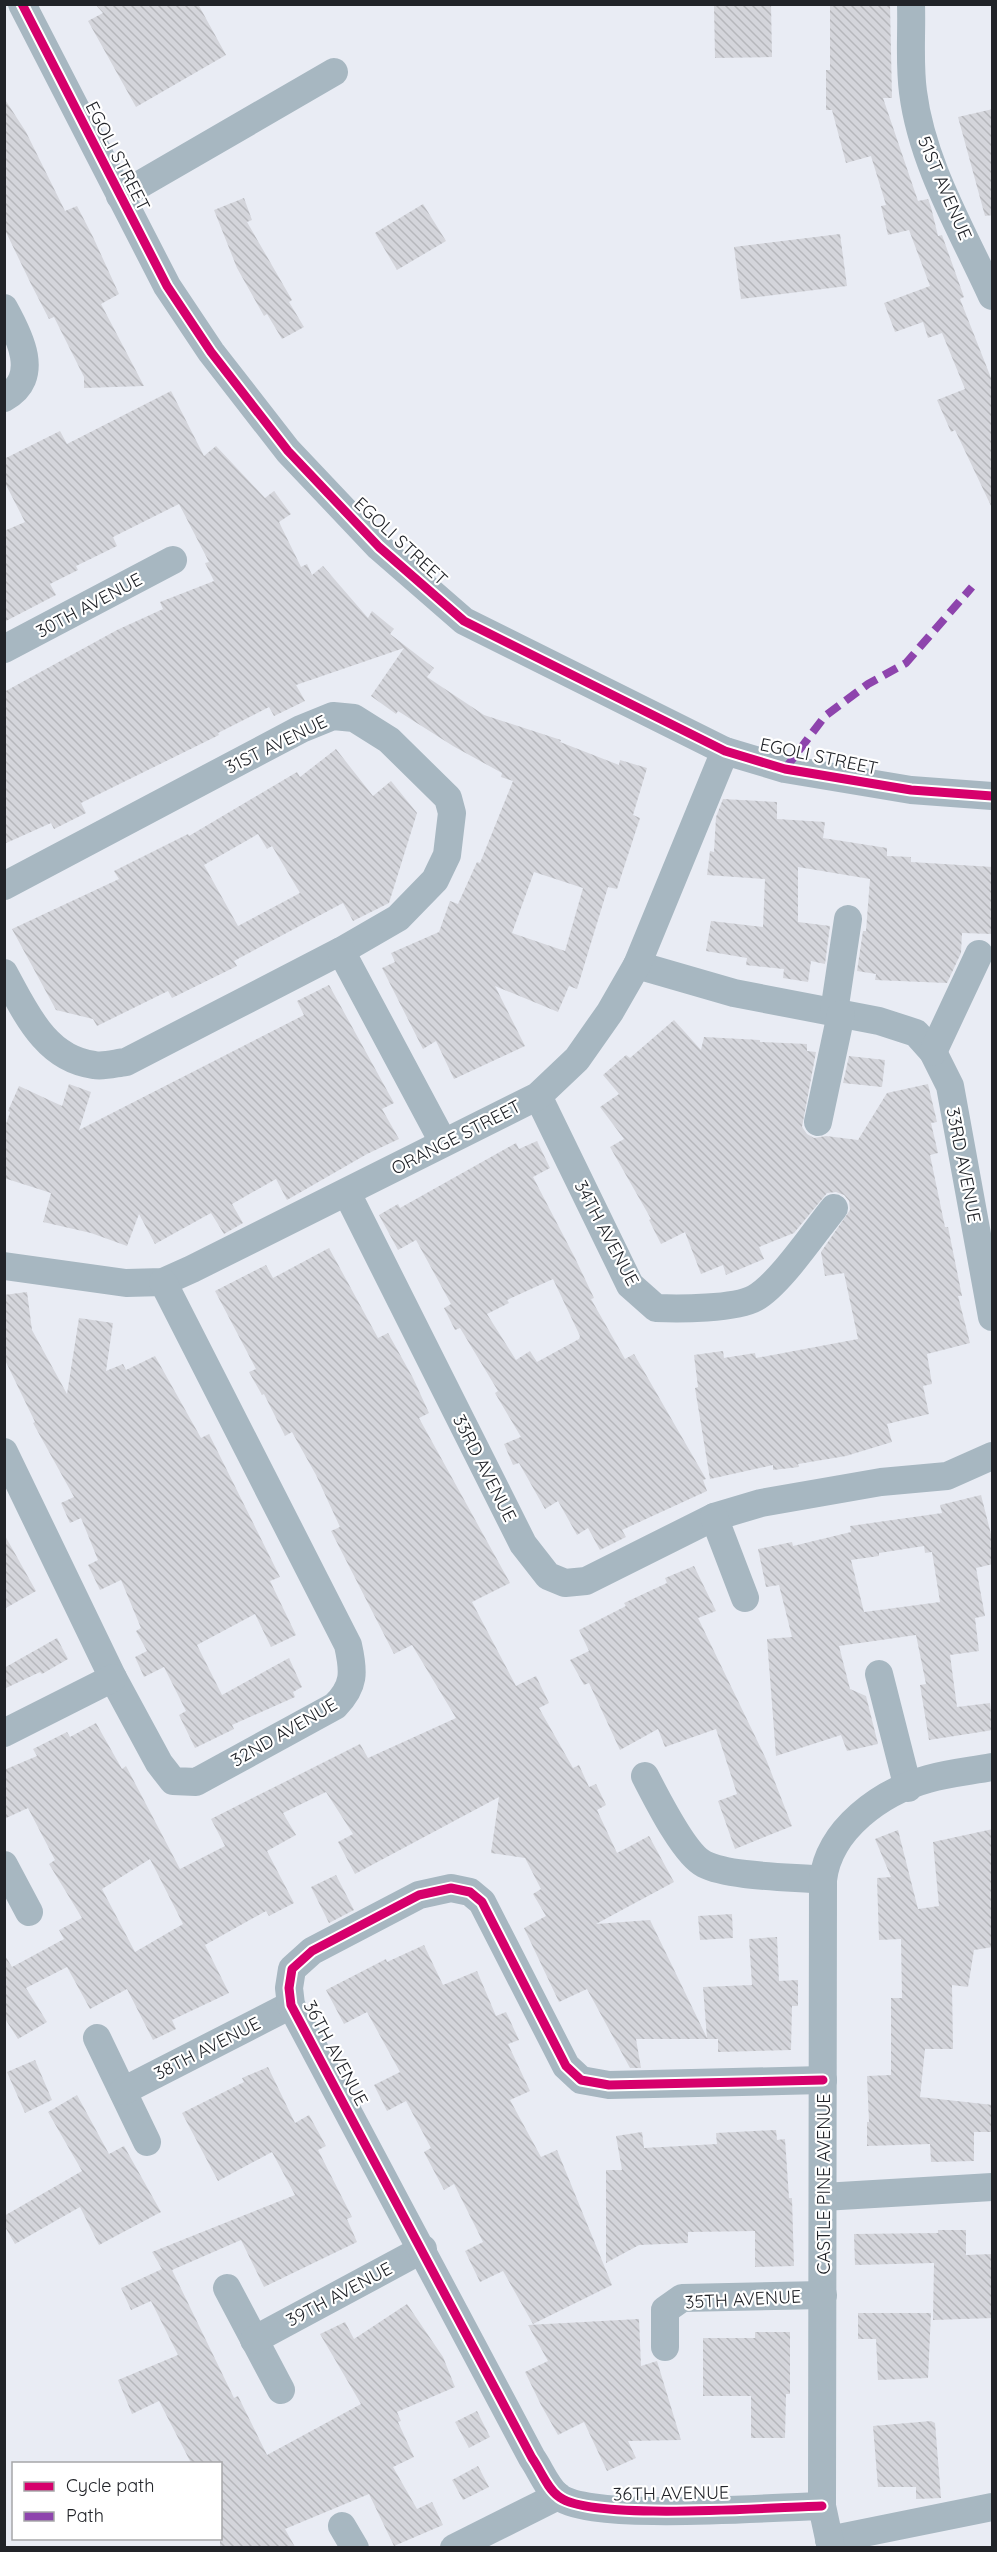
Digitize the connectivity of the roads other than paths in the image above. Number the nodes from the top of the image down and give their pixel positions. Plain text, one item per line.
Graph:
1 (22, 4) edge
2 (911, 4) edge
3 (334, 72) dead end
4 (120, 195) junction
5 (993, 296) edge
6 (4, 308) edge
7 (4, 399) edge
8 (172, 560) dead end
9 (4, 649) edge
10 (725, 752) junction
11 (993, 795) edge
12 (4, 886) edge
13 (848, 919) dead end
14 (341, 951) junction
15 (979, 954) dead end
16 (637, 965) junction
17 (4, 973) edge
18 (838, 1013) junction
19 (933, 1052) junction
20 (538, 1096) junction
21 (818, 1122) dead end
22 (444, 1142) junction
23 (347, 1193) junction
24 (834, 1208) dead end
25 (4, 1266) edge
26 (163, 1281) junction
27 (993, 1317) edge
28 (4, 1452) edge
29 (993, 1456) edge
30 (714, 1517) junction
31 (745, 1598) dead end
32 (879, 1674) dead end
33 (113, 1678) junction
34 (4, 1733) edge
35 (993, 1767) edge
36 (645, 1776) dead end
37 (908, 1788) junction
38 (4, 1865) edge
39 (823, 1880) junction
40 (29, 1912) dead end
41 (291, 2005) junction
42 (97, 2038) dead end
43 (823, 2080) junction
44 (123, 2091) junction
45 (147, 2142) dead end
46 (993, 2187) edge
47 (823, 2197) junction
48 (423, 2248) junction
49 (227, 2288) dead end
50 (823, 2295) junction
51 (254, 2340) junction
52 (665, 2347) dead end
53 (281, 2390) dead end
54 (558, 2496) junction
55 (822, 2506) junction
56 (993, 2507) edge
57 (830, 2544) edge
58 (454, 2547) edge

1 - 4 street, EGOLI STREET
2 - 5 street, 51ST AVENUE
3 - 4 street
4 - 10 street, EGOLI STREET
6 - 7 street
8 - 9 street, 30TH AVENUE
10 - 11 street, EGOLI STREET
10 - 16 street, ORANGE STREET
12 - 14 street, 31ST AVENUE
13 - 18 street
14 - 17 street, 31ST AVENUE
14 - 22 street
15 - 19 street
16 - 18 street, 33RD AVENUE
16 - 20 street, ORANGE STREET
18 - 19 street, 33RD AVENUE
18 - 21 street
19 - 27 street, 33RD AVENUE
20 - 22 street, ORANGE STREET
20 - 24 street, 34TH AVENUE
22 - 23 street, ORANGE STREET
23 - 26 street, ORANGE STREET
23 - 30 street, 33RD AVENUE
25 - 26 street, ORANGE STREET
26 - 33 street, 32ND AVENUE
28 - 33 street, 32ND AVENUE
29 - 30 street, 33RD AVENUE
30 - 31 street
32 - 37 street
33 - 34 street
35 - 37 street, CASTLE PINE AVENUE
36 - 39 street
37 - 39 street, CASTLE PINE AVENUE
38 - 40 street
39 - 43 street, CASTLE PINE AVENUE
41 - 43 street, 36TH AVENUE
41 - 44 street, 38TH AVENUE
41 - 48 street, 36TH AVENUE
42 - 44 street
43 - 47 street, CASTLE PINE AVENUE
44 - 45 street
46 - 47 street
47 - 50 street, CASTLE PINE AVENUE
48 - 51 street, 39TH AVENUE
48 - 54 street, 36TH AVENUE
49 - 51 street
50 - 52 street, 35TH AVENUE
50 - 55 street, CASTLE PINE AVENUE
51 - 53 street
54 - 55 street, 36TH AVENUE
54 - 58 street
55 - 57 street, CASTLE PINE AVENUE
56 - 57 street

